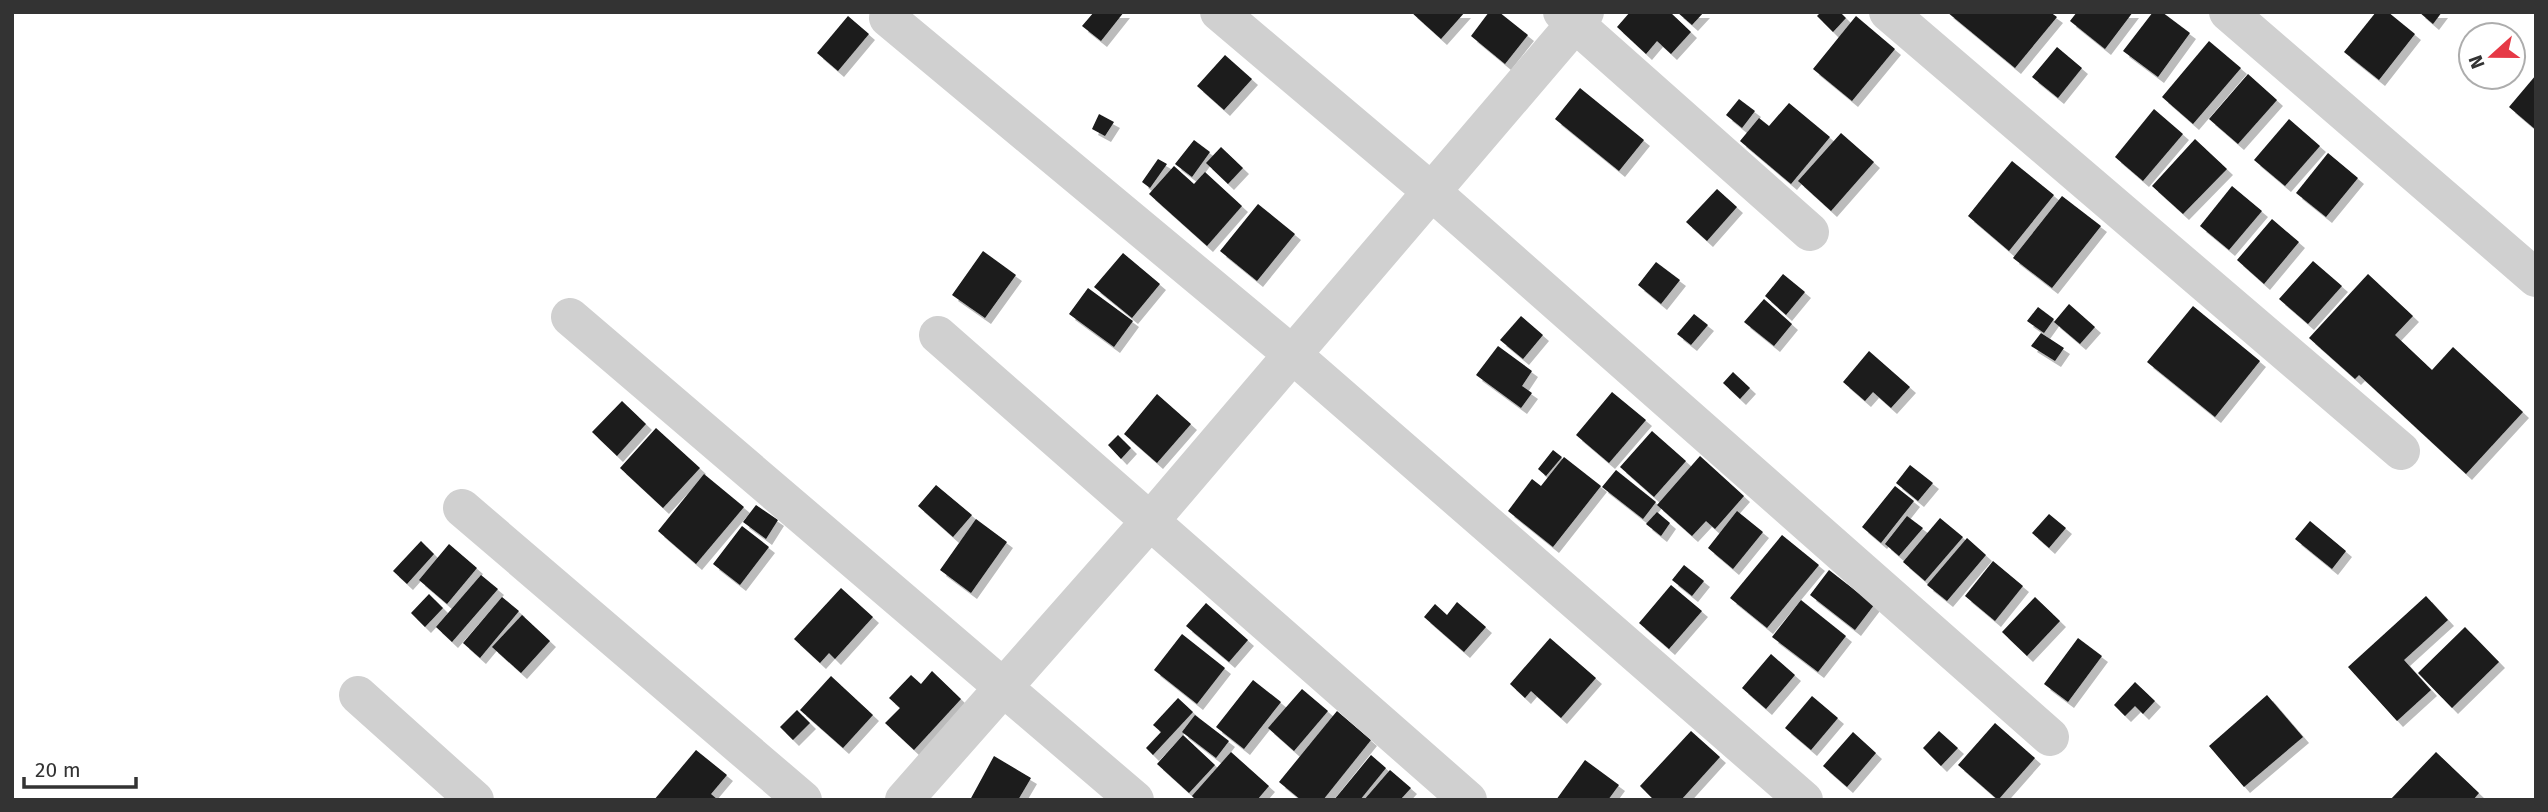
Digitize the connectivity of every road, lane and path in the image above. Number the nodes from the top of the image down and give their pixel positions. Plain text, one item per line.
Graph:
1 (1219, 12) edge
2 (1888, 12) edge
3 (2228, 12) edge
4 (1574, 16) edge
5 (888, 18) dead end
6 (1432, 192) junction
7 (1810, 232) dead end
8 (2536, 278) edge
9 (570, 317) dead end
10 (938, 335) dead end
11 (1293, 355) junction
12 (2401, 451) dead end
13 (462, 508) dead end
14 (1151, 520) junction
15 (1001, 688) junction
16 (358, 695) dead end
17 (2050, 737) dead end
18 (475, 800) edge
19 (803, 800) edge
20 (904, 800) edge
21 (1135, 800) edge
22 (1468, 800) edge
23 (1804, 800) edge

1 - 6 street
2 - 12 street
3 - 8 street
4 - 6 street
4 - 7 street
5 - 11 street
6 - 11 street
6 - 17 street
9 - 15 street
10 - 14 street
11 - 14 street
11 - 23 street
13 - 19 street
14 - 15 street
14 - 22 street
15 - 20 street
15 - 21 street
16 - 18 street

